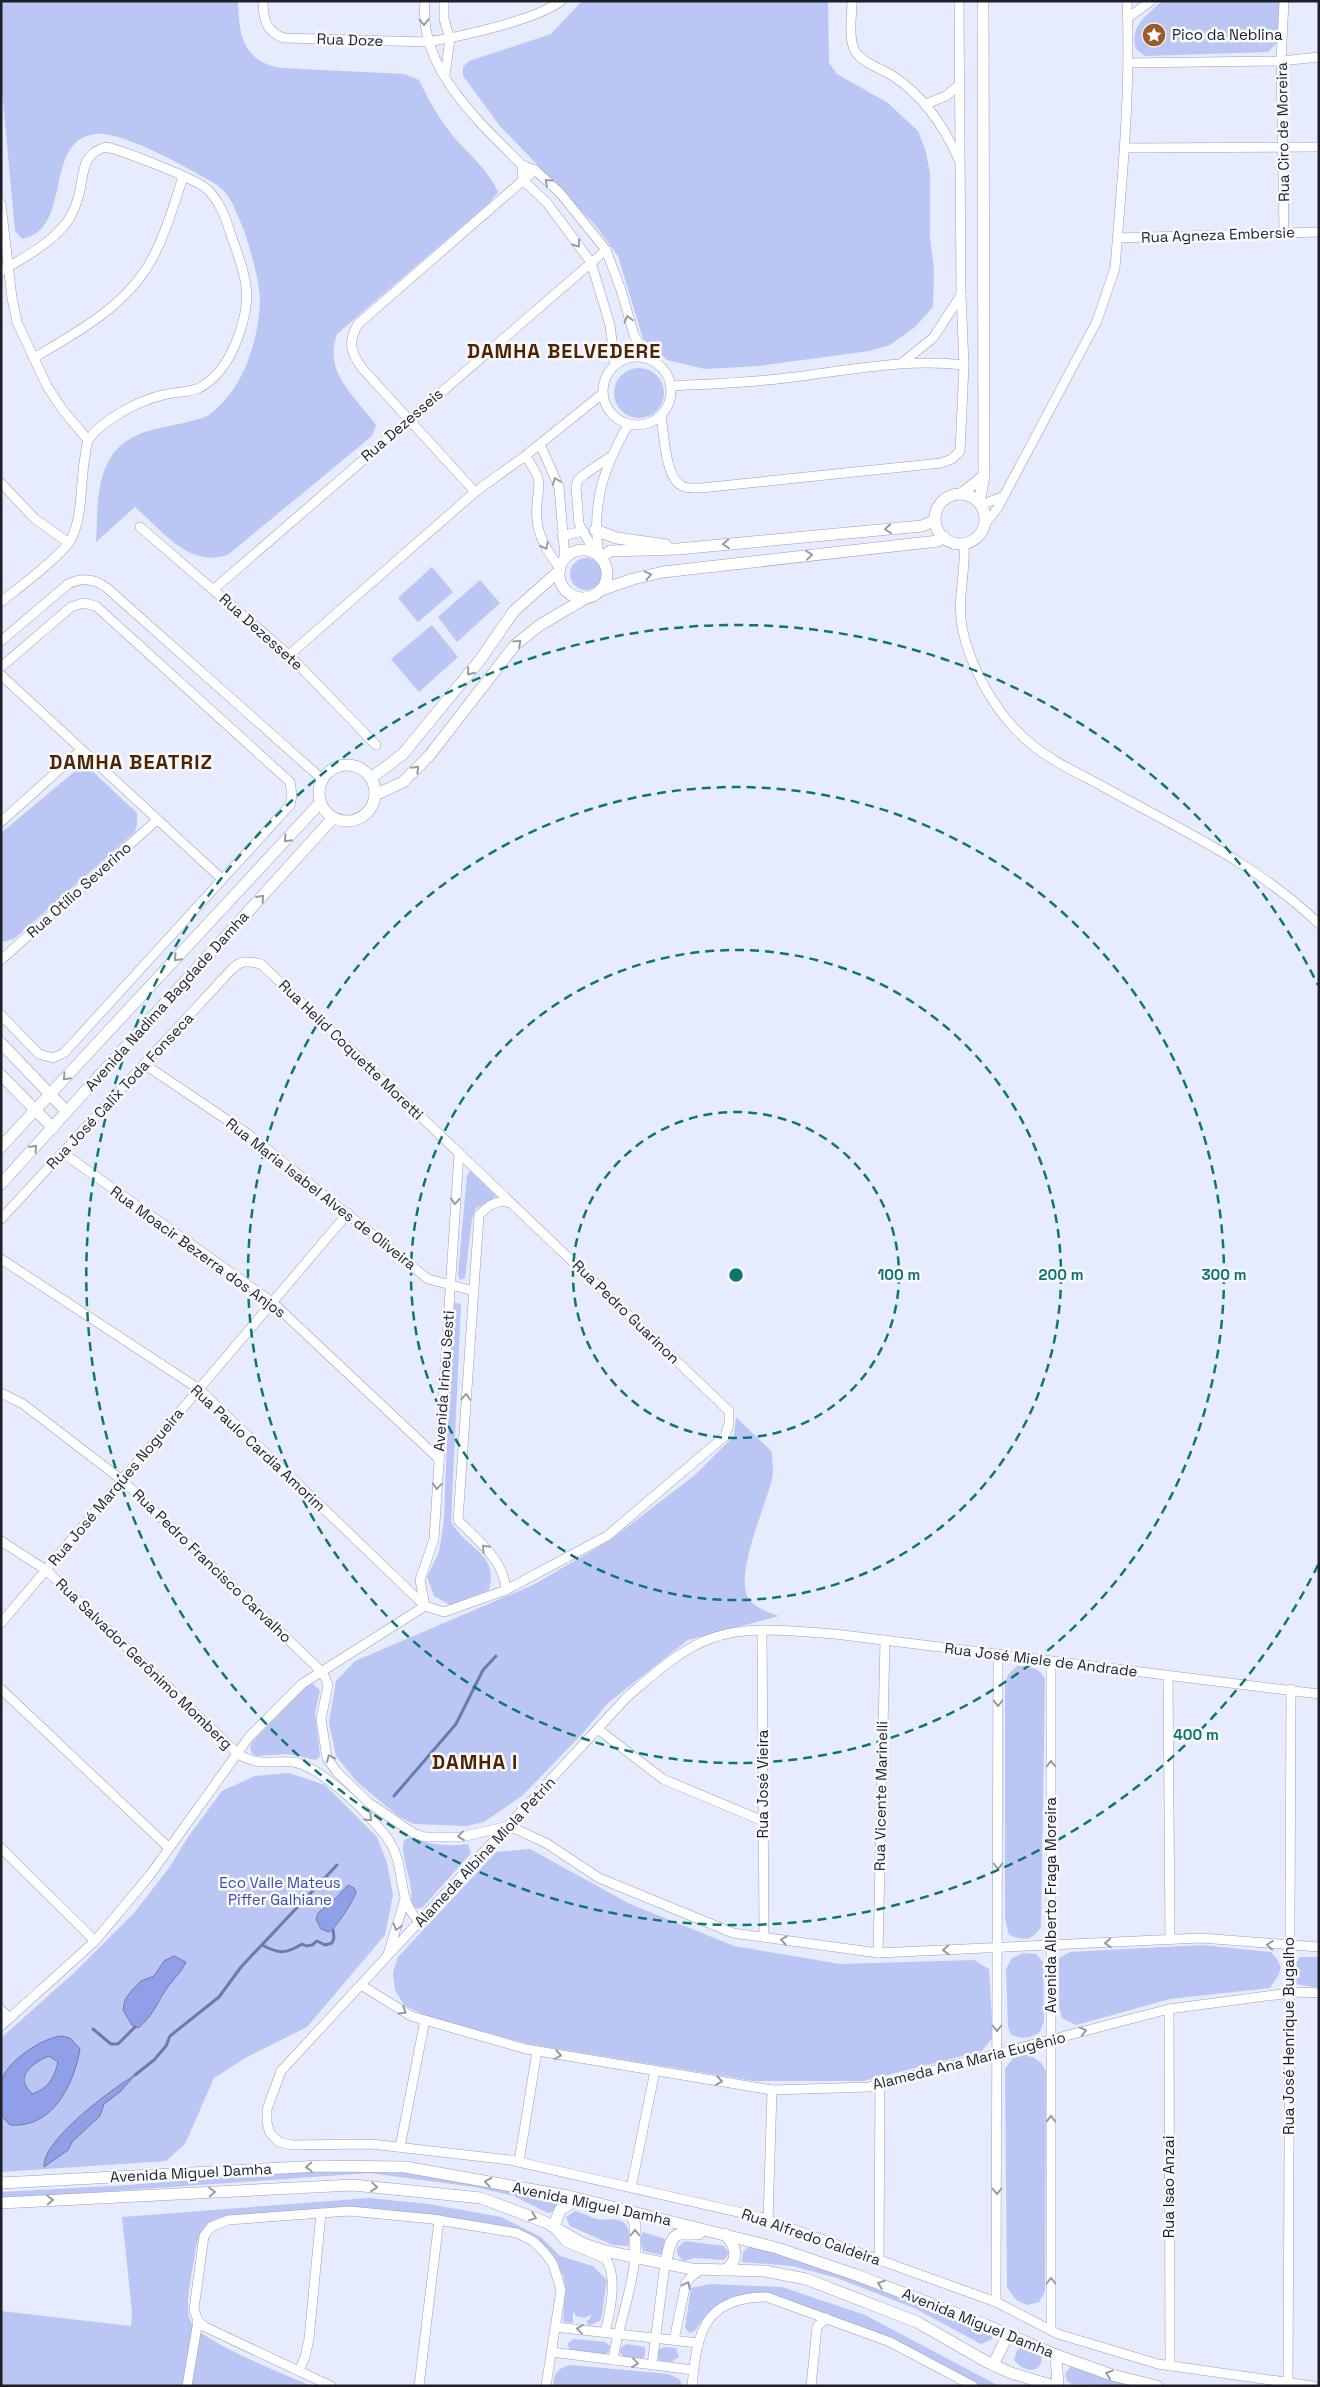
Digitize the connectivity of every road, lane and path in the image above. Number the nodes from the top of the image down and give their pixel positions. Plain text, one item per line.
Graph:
1 (262, 1) edge
2 (425, 1) edge
3 (444, 1) edge
4 (561, 1) edge
5 (852, 1) edge
6 (959, 1) edge
7 (983, 1) edge
8 (1127, 1) edge
9 (1151, 1) edge
10 (1284, 1) edge
11 (1128, 18) junction
12 (450, 39) junction
13 (428, 42) junction
14 (1319, 57) edge
15 (1281, 61) junction
16 (1128, 63) junction
17 (445, 76) junction
18 (959, 86) junction
19 (926, 104) junction
20 (1319, 147) edge
21 (1125, 148) junction
22 (1282, 148) junction
23 (522, 165) junction
24 (961, 165) junction
25 (535, 170) junction
26 (183, 177) junction
27 (523, 180) junction
28 (1, 204) edge
29 (1284, 232) junction
30 (1319, 232) edge
31 (1117, 238) junction
32 (606, 250) junction
33 (590, 262) junction
34 (5, 269) edge
35 (961, 295) junction
36 (35, 357) junction
37 (652, 360) junction
38 (903, 362) junction
39 (616, 364) junction
40 (964, 365) junction
41 (671, 386) junction
42 (602, 394) junction
43 (661, 416) junction
44 (409, 418) junction
45 (628, 425) junction
46 (88, 440) junction
47 (540, 444) junction
48 (526, 456) junction
49 (610, 457) junction
50 (984, 476) junction
51 (2, 484) edge
52 (475, 492) junction
53 (961, 494) junction
54 (1002, 498) junction
55 (980, 504) junction
56 (935, 520) junction
57 (985, 524) junction
58 (140, 527) dead end
59 (583, 530) junction
60 (595, 530) junction
61 (562, 536) junction
62 (944, 537) junction
63 (69, 543) junction
64 (964, 544) junction
65 (678, 549) junction
66 (598, 556) junction
67 (561, 566) junction
68 (214, 589) junction
69 (601, 590) junction
70 (586, 598) junction
71 (1, 602) edge
72 (1, 641) edge
73 (289, 655) junction
74 (1, 668) edge
75 (1, 675) edge
76 (376, 745) dead end
77 (81, 750) junction
78 (371, 778) junction
79 (322, 779) junction
80 (375, 795) junction
81 (320, 803) junction
82 (333, 818) junction
83 (158, 820) junction
84 (1, 822) edge
85 (222, 879) junction
86 (1319, 924) edge
87 (2, 958) edge
88 (238, 963) joint
89 (1, 1015) edge
90 (1, 1043) edge
91 (144, 1064) junction
92 (1, 1075) edge
93 (50, 1094) junction
94 (35, 1110) junction
95 (68, 1112) junction
96 (52, 1128) junction
97 (1, 1147) edge
98 (63, 1153) junction
99 (459, 1153) junction
100 (1, 1184) edge
101 (513, 1205) junction
102 (348, 1213) junction
103 (1, 1219) edge
104 (1, 1259) edge
105 (450, 1286) junction
106 (474, 1291) junction
107 (272, 1302) junction
108 (199, 1389) junction
109 (1, 1393) edge
110 (439, 1459) junction
111 (122, 1480) junction
112 (1, 1541) edge
113 (46, 1570) junction
114 (506, 1590) junction
115 (425, 1606) junction
116 (1, 1623) edge
117 (762, 1631) junction
118 (885, 1640) junction
119 (998, 1654) junction
120 (1051, 1661) junction
121 (323, 1672) junction
122 (1168, 1676) junction
123 (1, 1689) edge
124 (1291, 1689) junction
125 (1319, 1694) edge
126 (599, 1730) junction
127 (238, 1754) junction
128 (763, 1821) junction
129 (509, 1826) junction
130 (168, 1847) junction
131 (1, 1848) edge
132 (405, 1897) junction
133 (420, 1922) junction
134 (764, 1937) junction
135 (1170, 1940) junction
136 (94, 1941) junction
137 (1051, 1945) junction
138 (1289, 1946) junction
139 (998, 1948) junction
140 (1319, 1948) edge
141 (878, 1953) junction
142 (388, 1956) junction
143 (361, 1985) junction
144 (1289, 1993) junction
145 (1319, 1993) edge
146 (1169, 2009) junction
147 (1, 2010) edge
148 (10, 2018) junction
149 (425, 2020) junction
150 (1, 2026) edge
151 (1051, 2040) junction
152 (537, 2052) junction
153 (997, 2054) junction
154 (655, 2071) junction
155 (880, 2084) junction
156 (772, 2090) junction
157 (270, 2133) joint
158 (400, 2147) junction
159 (519, 2162) junction
160 (1, 2183) edge
161 (631, 2188) junction
162 (578, 2199) junction
163 (1, 2203) edge
164 (630, 2211) junction
165 (321, 2213) junction
166 (439, 2220) junction
167 (768, 2220) junction
168 (554, 2226) junction
169 (724, 2234) junction
170 (635, 2257) junction
171 (878, 2260) junction
172 (666, 2264) junction
173 (702, 2269) junction
174 (725, 2270) junction
175 (996, 2302) junction
176 (826, 2318) junction
177 (198, 2321) junction
178 (555, 2327) junction
179 (1051, 2330) junction
180 (605, 2332) junction
181 (617, 2334) junction
182 (1008, 2335) junction
183 (655, 2338) junction
184 (699, 2338) junction
185 (674, 2340) junction
186 (552, 2352) junction
187 (1056, 2355) junction
188 (613, 2360) junction
189 (652, 2365) junction
190 (993, 2365) junction
191 (1170, 2366) junction
192 (693, 2370) junction
193 (299, 2371) junction
194 (1288, 2382) junction
195 (187, 2386) edge
196 (331, 2386) edge
197 (419, 2386) edge
198 (546, 2386) edge
199 (692, 2386) edge
200 (811, 2386) edge
201 (973, 2386) edge
202 (1056, 2386) edge
203 (1157, 2386) edge
204 (1313, 2386) edge

1 - 13 street, Rua Doze
2 -> 13 street
3 - 12 street
4 - 12 street, Rua Doze
5 - 19 street
6 - 18 street
7 - 50 street
8 - 11 street
9 - 11 street
10 - 15 street, Rua Ciro de Moreira
11 - 16 street
12 - 13 street, Rua Doze
12 - 17 street
13 - 17 street
14 - 15 street
15 - 16 street
15 - 22 street, Rua Ciro de Moreira
16 - 21 street
17 - 23 street
18 - 19 street
18 - 24 street
19 - 24 street
20 - 22 street
21 - 22 street
21 - 31 street
22 - 29 street, Rua Ciro de Moreira
23 - 25 street
23 - 27 street
24 - 35 street
25 - 27 street
32 -> 25 street
26 - 34 street
26 - 36 street
26 - 46 street
27 -> 33 street
27 - 44 street
28 - 34 street
29 - 30 street, Rua Agneza Embersie
29 - 31 street, Rua Agneza Embersie
31 - 54 street
32 - 33 street, Rua Dezesseis
37 -> 32 street
33 - 39 street
33 - 44 street, Rua Dezesseis
34 - 36 street
35 - 38 street
35 - 40 street
36 - 46 street
37 - 39 street
37 - 41 street
38 - 40 street
38 - 41 street
39 - 42 street
40 - 43 street
41 - 43 street
42 - 45 street
42 - 47 street
43 - 45 street
44 - 52 street
44 - 68 street, Rua Dezesseis
45 - 49 street
46 - 63 street
47 - 48 street
61 -> 47 street
48 - 52 street
48 -> 67 street
49 - 59 street
49 - 60 street
50 - 53 street
50 - 55 street
51 - 63 street
52 - 73 street
53 - 55 street
53 - 56 street
54 - 55 street
54 - 57 street
55 - 57 street
56 - 62 street
56 -> 65 street
57 - 64 street
58 - 68 street, Rua Dezessete
59 - 61 street
59 - 66 street
60 - 65 street
60 - 66 street
61 - 67 street
62 - 64 street
69 -> 62 street
63 - 71 street
64 - 86 street
65 - 66 street
66 - 67 street
66 - 69 street
67 - 70 street
67 -> 78 street
68 - 73 street, Rua Dezessete
69 - 70 street
80 -> 70 street
72 - 79 street
73 - 76 street, Rua Dezessete
74 - 85 street
75 - 77 street
77 - 83 street
77 - 84 street
78 - 79 street
78 - 80 street
79 - 81 street
80 - 82 street
81 - 82 street
81 -> 93 street, Avenida Nadima Bagdade Damha
95 -> 82 street, Avenida Nadima Bagdade Damha
83 - 85 street
83 - 87 street, Rua Otílio Severino
85 - 89 street
88 - 91 street, Rua José Calix Toda Fonseca
88 - 99 street, Rua Helid Coquette Moretti
90 - 93 street
91 - 98 street, Rua José Calix Toda Fonseca
91 - 102 street, Rua Maria Isabel Alves de Oliveira
92 - 94 street
93 - 94 street, Avenida Nadima Bagdade Damha
93 - 95 street
94 - 96 street
94 - 97 street, Avenida Nadima Bagdade Damha
95 - 96 street, Avenida Nadima Bagdade Damha
100 -> 96 street, Avenida Nadima Bagdade Damha
98 - 103 street, Rua José Calix Toda Fonseca
98 - 107 street, Rua Moacir Bezerra dos Anjos
99 - 101 street, Rua Helid Coquette Moretti
99 -> 105 street, Avenida Irineu Sesti
101 - 106 street, Avenida Irineu Sesti
101 - 114 street, Rua Pedro Guarinon
102 - 105 street, Rua Maria Isabel Alves de Oliveira
102 - 107 street, Rua José Marques Nogueira
104 - 108 street, Rua Paulo Cardia Amorim
105 - 106 street, Rua Maria Isabel Alves de Oliveira
105 - 110 street, Avenida Irineu Sesti
114 -> 106 street, Avenida Irineu Sesti
107 - 108 street, Rua José Marques Nogueira
107 - 110 street, Rua Moacir Bezerra dos Anjos
108 - 111 street, Rua José Marques Nogueira
108 - 115 street, Rua Paulo Cardia Amorim
109 - 111 street, Rua Pedro Francisco Carvalho
110 -> 115 street, Avenida Irineu Sesti
111 - 113 street, Rua José Marques Nogueira
111 - 121 street, Rua Pedro Francisco Carvalho
112 - 113 street, Rua Salvador Gerônimo Momberg
113 - 116 street, Rua José Marques Nogueira
113 - 127 street, Rua Salvador Gerônimo Momberg
114 - 115 street
115 - 121 street
117 - 118 street, Rua José Miele de Andrade
117 - 126 street, Alameda Albina Miola Petrin
117 - 128 street, Rua José Vieira
118 - 119 street, Rua José Miele de Andrade
118 - 141 street, Rua Vicente Marinelli
119 - 120 street, Rua José Miele de Andrade
119 -> 139 street
120 - 122 street, Rua José Miele de Andrade
137 -> 120 street, Avenida Alberto Fraga Moreira
121 - 127 street
129 -> 121 street
122 - 124 street, Rua José Miele de Andrade
122 - 135 street
123 - 130 street
124 - 125 street, Rua José Miele de Andrade
124 - 138 street, Rua José Henrique Bugalho
126 - 128 street
126 - 129 street, Alameda Albina Miola Petrin
127 - 130 street
127 -> 132 street
128 - 134 street, Rua José Vieira
129 - 133 street, Alameda Albina Miola Petrin
129 - 134 street
130 - 136 street
131 - 136 street
132 - 133 street
132 -> 142 street
133 - 142 street, Alameda Albina Miola Petrin
141 -> 134 street
135 -> 137 street
138 -> 135 street
136 - 148 street
137 - 139 street
137 - 151 street, Avenida Alberto Fraga Moreira
138 - 140 street
138 - 144 street, Rua José Henrique Bugalho
139 -> 141 street
139 -> 153 street
142 - 143 street, Alameda Albina Miola Petrin
143 -> 149 street, Alameda Ana Maria Eugênio
143 - 157 street, Alameda Albina Miola Petrin
144 - 145 street, Alameda Ana Maria Eugênio
144 - 146 street, Alameda Ana Maria Eugênio
144 - 194 street, Rua José Henrique Bugalho
151 -> 146 street, Alameda Ana Maria Eugênio
146 - 191 street, Rua Isao Anzai
147 - 148 street
148 - 150 street
149 - 152 street, Alameda Ana Maria Eugênio
149 - 158 street
151 - 153 street, Alameda Ana Maria Eugênio
179 -> 151 street, Avenida Alberto Fraga Moreira
152 -> 154 street, Alameda Ana Maria Eugênio
152 - 159 street
153 - 155 street, Alameda Ana Maria Eugênio
153 -> 175 street
154 -> 156 street, Alameda Ana Maria Eugênio
154 - 161 street
155 - 156 street, Alameda Ana Maria Eugênio
155 - 171 street
156 - 167 street
157 - 158 street, Rua Alfredo Caldeira
158 - 159 street, Rua Alfredo Caldeira
159 - 161 street, Rua Alfredo Caldeira
162 -> 160 street, Avenida Miguel Damha
161 - 167 street, Rua Alfredo Caldeira
162 - 164 street, Avenida Miguel Damha
162 - 168 street
163 -> 168 street, Avenida Miguel Damha
164 - 169 street, Avenida Miguel Damha
170 -> 164 street
165 - 166 street
165 - 177 street
165 - 193 street
166 - 178 street
166 - 197 street
167 - 171 street, Rua Alfredo Caldeira
168 - 170 street, Avenida Miguel Damha
168 - 180 street
169 - 172 street
169 - 174 street
182 -> 169 street, Avenida Miguel Damha
170 - 172 street, Avenida Miguel Damha
170 - 181 street
171 - 175 street, Rua Alfredo Caldeira
172 - 173 street, Avenida Miguel Damha
172 - 183 street
173 - 174 street, Avenida Miguel Damha
185 -> 173 street
174 - 190 street, Avenida Miguel Damha
175 - 179 street, Rua Alfredo Caldeira
176 - 184 street
176 - 200 street
176 - 201 street
177 - 193 street
177 - 195 street
180 -> 178 street
178 - 186 street
179 - 191 street, Rua Alfredo Caldeira
180 - 181 street
181 - 183 street
181 - 188 street
182 - 187 street, Avenida Miguel Damha
182 - 190 street
183 - 185 street
183 - 189 street
184 - 185 street
184 - 192 street
186 - 188 street
186 - 198 street
187 - 202 street
203 -> 187 street, Avenida Miguel Damha
188 -> 189 street
189 - 192 street
190 - 202 street, Avenida Miguel Damha
191 - 194 street, Rua Alfredo Caldeira
192 - 199 street
193 - 196 street
194 - 204 street, Rua Alfredo Caldeira

